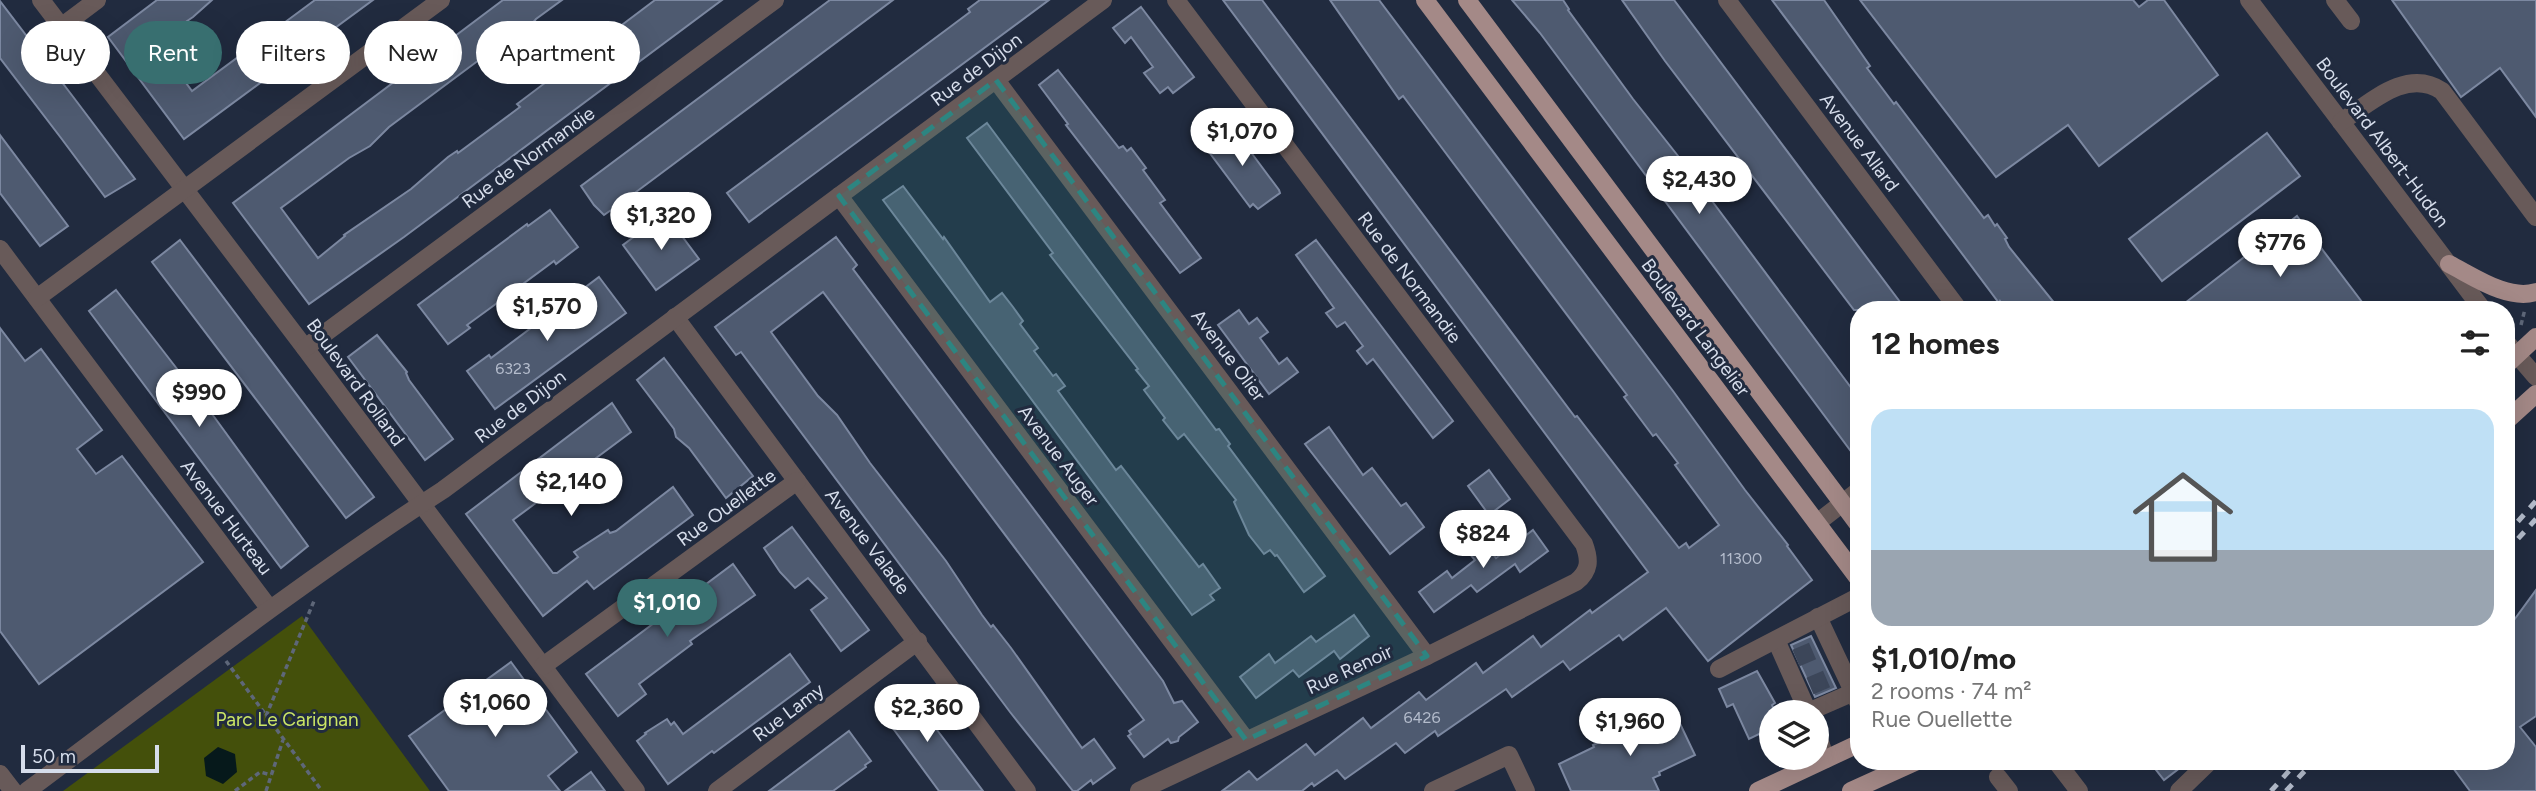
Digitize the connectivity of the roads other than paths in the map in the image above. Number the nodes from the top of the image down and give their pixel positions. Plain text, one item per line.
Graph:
1 (41, 0) edge
2 (97, 0) edge
3 (441, 0) edge
4 (775, 0) edge
5 (1102, 0) edge
6 (1177, 0) edge
7 (1425, 0) edge
8 (1467, 0) edge
9 (1727, 0) edge
10 (2249, 0) edge
11 (2335, 0) edge
12 (57, 21) edge
13 (69, 21) edge
14 (2351, 21) dead end
15 (996, 80) junction
16 (104, 84) edge
17 (2341, 122) junction
18 (185, 190) junction
19 (839, 195) junction
20 (2536, 217) edge
21 (0, 249) edge
22 (2449, 264) junction
23 (2532, 293) edge
24 (37, 298) junction
25 (1952, 301) edge
26 (2476, 301) edge
27 (675, 317) junction
28 (2536, 337) edge
29 (305, 348) junction
30 (2515, 350) edge
31 (2515, 359) edge
32 (2536, 377) edge
33 (2536, 394) edge
34 (2515, 413) edge
35 (797, 481) junction
36 (1850, 497) edge
37 (1843, 503) junction
38 (421, 505) junction
39 (1850, 513) edge
40 (1817, 523) junction
41 (1850, 567) edge
42 (1576, 582) joint
43 (1850, 601) edge
44 (269, 608) junction
45 (1818, 617) junction
46 (1776, 640) junction
47 (918, 641) junction
48 (1427, 656) junction
49 (543, 666) junction
50 (1719, 669) dead end
51 (1850, 690) edge
52 (1850, 699) edge
53 (1806, 700) edge
54 (1829, 705) edge
55 (1245, 740) junction
56 (1850, 748) edge
57 (1829, 758) edge
58 (1803, 770) edge
59 (1897, 770) edge
60 (2063, 770) edge
61 (2201, 770) edge
62 (0, 774) edge
63 (13, 791) edge
64 (27, 791) edge
65 (636, 791) edge
66 (717, 791) edge
67 (1027, 791) edge
68 (1139, 791) edge
69 (1433, 791) edge
70 (1526, 791) edge
71 (1758, 791) edge
72 (1851, 791) edge
73 (2079, 791) edge
74 (2179, 791) edge

1 - 12 street, Boulevard Rolland
2 - 13 street
3 - 18 street
4 - 29 street, Rue de Normandie
5 - 15 street, Rue de Dijon
6 - 42 street, Rue de Normandie
7 - 40 main road, Boulevard Langelier
8 - 37 main road, Boulevard Langelier
9 - 25 street, Avenue Allard
10 - 17 street, Boulevard Albert-Hudon
11 - 14 street
15 - 19 street, Rue de Dijon
15 - 48 street, Avenue Olier
16 - 18 street, Boulevard Rolland
17 - 20 street
17 - 22 street, Boulevard Albert-Hudon
18 - 24 street
18 - 29 street, Boulevard Rolland
19 - 27 street, Rue de Dijon
19 - 55 street, Avenue Auger
21 - 24 street, Avenue Hurteau
22 - 23 main road
22 - 26 street, Boulevard Albert-Hudon
24 - 44 street, Avenue Hurteau
27 - 35 street, Avenue Valade
27 - 38 street, Rue de Dijon
28 - 30 main road
29 - 38 street, Boulevard Rolland
31 - 32 street
33 - 34 main road
35 - 47 street, Avenue Valade
35 - 49 street, Rue Ouellette
36 - 37 street
37 - 39 main road, Boulevard Langelier
37 - 40 street
38 - 44 street, Rue de Dijon
38 - 49 street, Boulevard Rolland
40 - 41 main road, Boulevard Langelier
42 - 48 street, Rue Renoir
43 - 45 street
44 - 64 street, Rue de Dijon
45 - 46 street
45 - 51 street
46 - 50 street
46 - 53 street
47 - 66 street, Rue Lamy
47 - 67 street, Avenue Valade
48 - 55 street, Rue Renoir
49 - 65 street, Boulevard Rolland
52 - 54 street
55 - 68 street, Rue Renoir
56 - 57 main road
58 - 71 main road
59 - 72 main road
60 - 73 street
61 - 74 street
62 - 63 street
69 - 70 street

